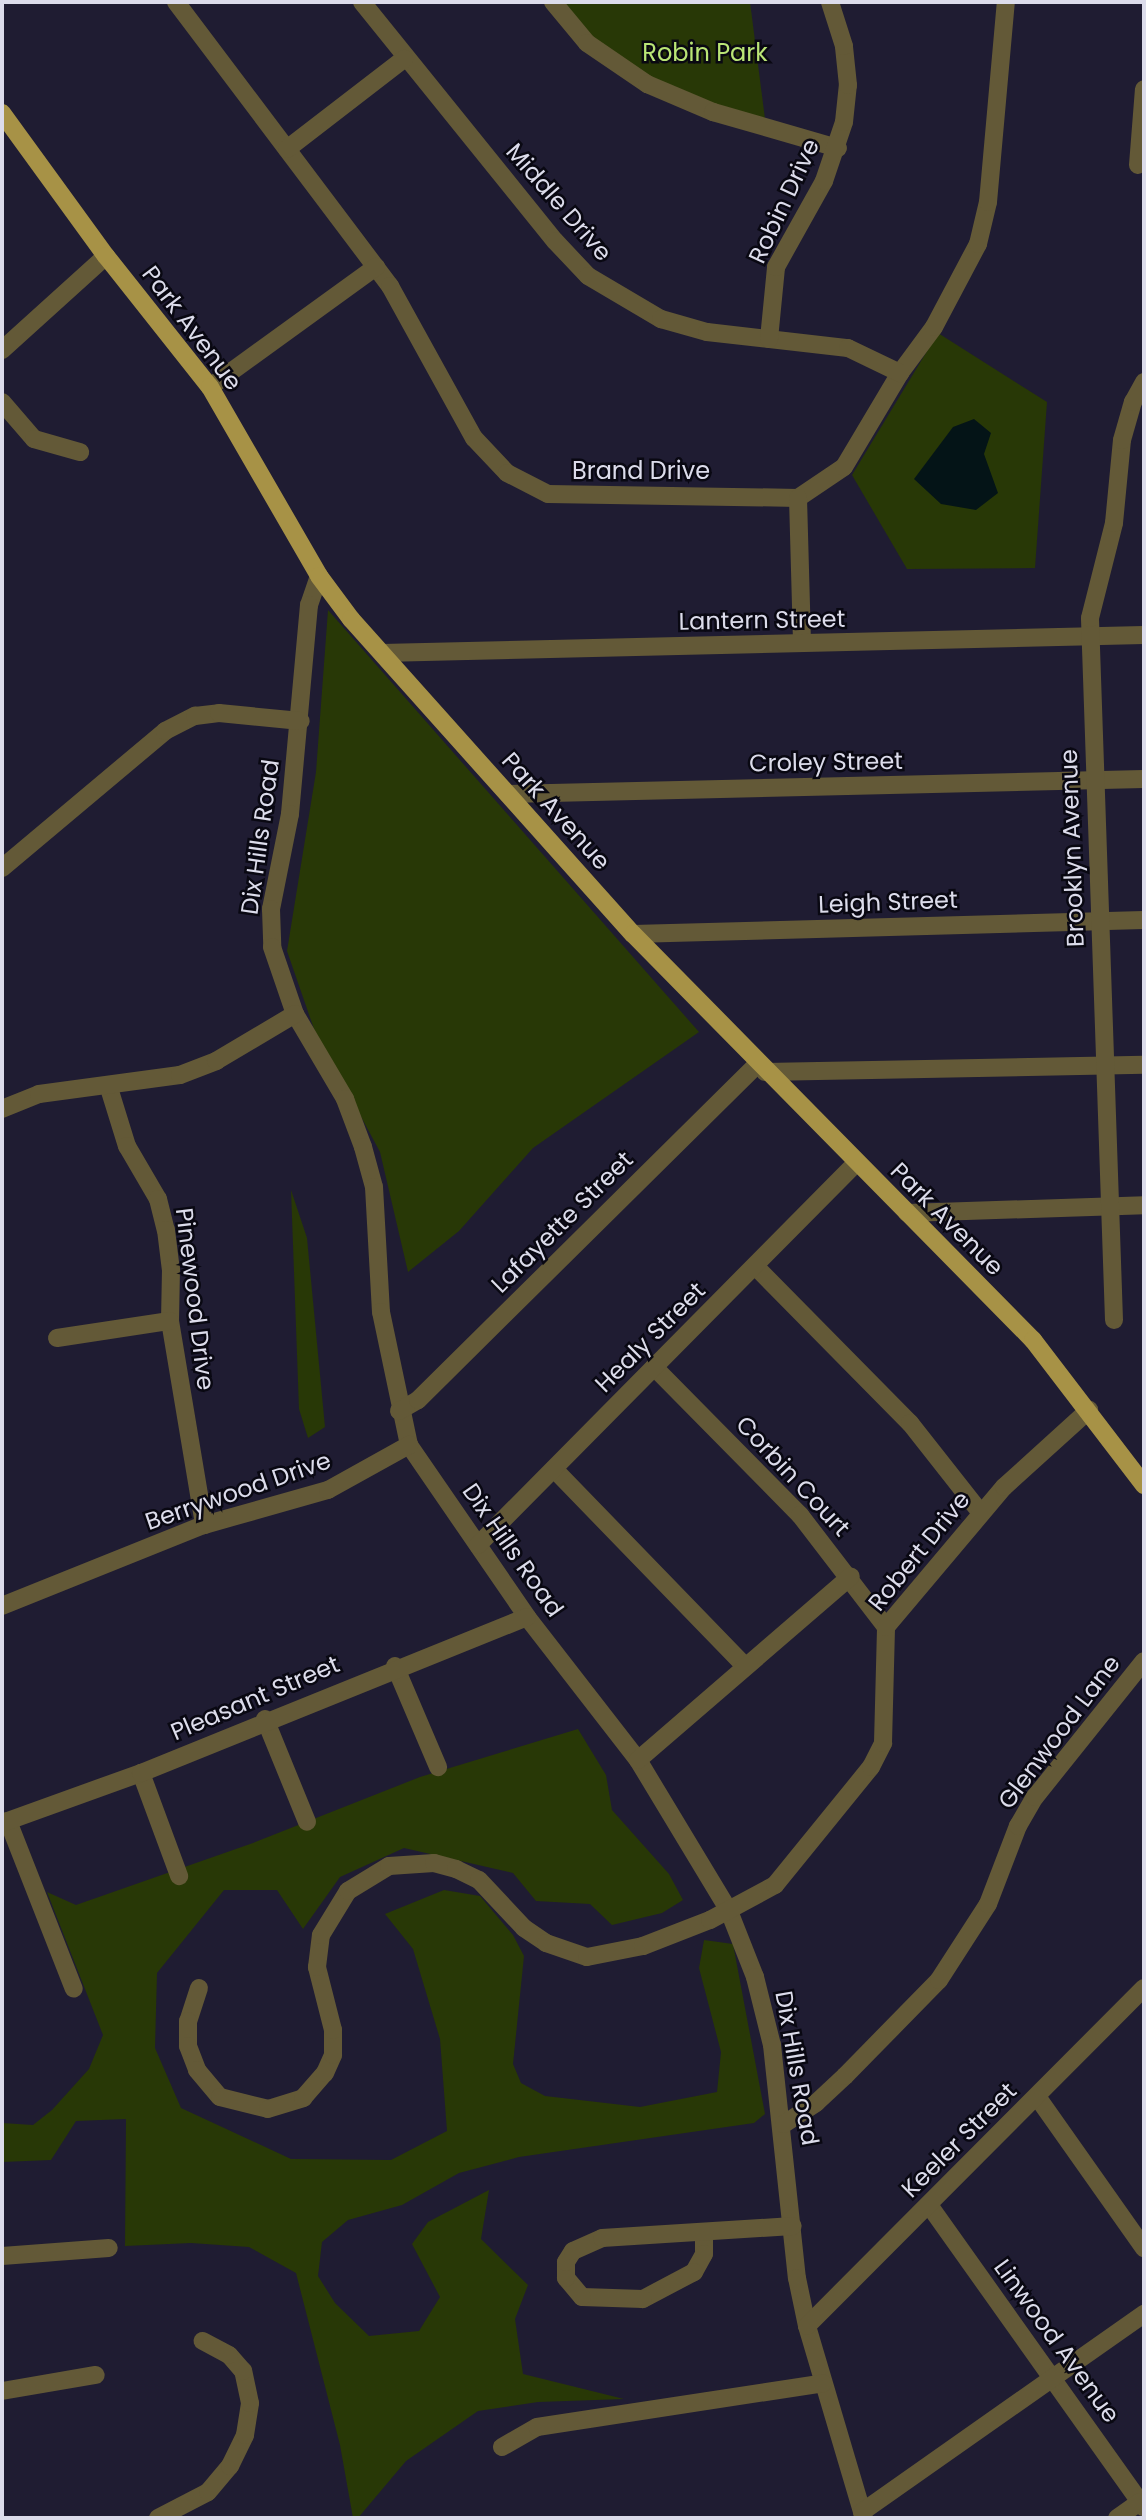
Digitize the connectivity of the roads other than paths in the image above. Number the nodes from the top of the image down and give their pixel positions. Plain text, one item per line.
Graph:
1 (176, 2) edge
2 (362, 2) edge
3 (553, 2) edge
4 (831, 2) edge
5 (1006, 2) edge
6 (404, 59) junction
7 (1144, 89) edge
8 (2, 113) edge
9 (838, 148) junction
10 (287, 149) junction
11 (1138, 165) dead end
12 (106, 256) junction
13 (376, 267) junction
14 (769, 339) junction
15 (2, 350) edge
16 (900, 373) junction
17 (1144, 382) edge
18 (210, 387) junction
19 (2, 402) edge
20 (80, 452) dead end
21 (798, 498) junction
22 (319, 576) junction
23 (1144, 635) edge
24 (1090, 636) junction
25 (803, 643) junction
26 (382, 653) junction
27 (301, 721) junction
28 (1144, 779) edge
29 (1093, 780) junction
30 (508, 794) junction
31 (2, 868) edge
32 (1144, 920) edge
33 (1098, 921) junction
34 (633, 934) junction
35 (295, 1014) junction
36 (1107, 1065) junction
37 (1144, 1065) edge
38 (761, 1068) junction
39 (109, 1088) junction
40 (2, 1109) edge
41 (856, 1163) junction
42 (1144, 1205) edge
43 (1111, 1206) junction
44 (907, 1213) junction
45 (755, 1266) junction
46 (1114, 1320) dead end
47 (170, 1321) junction
48 (57, 1338) dead end
49 (654, 1367) junction
50 (1089, 1410) junction
51 (399, 1411) junction
52 (409, 1445) junction
53 (554, 1469) junction
54 (1144, 1485) edge
55 (980, 1512) junction
56 (204, 1525) junction
57 (478, 1545) junction
58 (851, 1576) junction
59 (2, 1606) edge
60 (527, 1616) junction
61 (886, 1627) junction
62 (1144, 1661) edge
63 (395, 1666) junction
64 (745, 1666) junction
65 (265, 1719) junction
66 (638, 1760) junction
67 (438, 1767) dead end
68 (141, 1773) junction
69 (5, 1822) edge
70 (307, 1822) dead end
71 (179, 1876) dead end
72 (729, 1911) junction
73 (199, 1988) dead end
74 (1144, 1988) edge
75 (74, 1989) dead end
76 (1038, 2098) junction
77 (784, 2123) junction
78 (929, 2205) junction
79 (793, 2226) junction
80 (704, 2235) junction
81 (109, 2248) dead end
82 (1144, 2248) edge
83 (2, 2256) edge
84 (1144, 2315) edge
85 (807, 2326) junction
86 (203, 2341) dead end
87 (96, 2375) dead end
88 (1055, 2379) junction
89 (823, 2383) junction
90 (2, 2391) edge
91 (502, 2448) dead end
92 (1142, 2504) edge
93 (863, 2515) edge
94 (158, 2518) edge
95 (1116, 2518) edge

1 - 10 street, Brand Drive
2 - 6 street, Middle Drive
3 - 9 street
4 - 9 street, Robin Drive
5 - 16 street
6 - 10 street
6 - 14 street, Middle Drive
7 - 11 street
8 - 12 main road, Park Avenue
9 - 14 street, Robin Drive
10 - 13 street, Brand Drive
12 - 15 street
12 - 18 main road, Park Avenue
13 - 18 street
13 - 21 street, Brand Drive
14 - 16 street, Middle Drive
16 - 21 street
17 - 24 street, Brooklyn Avenue
18 - 22 main road, Park Avenue
19 - 20 street
21 - 25 street
22 - 26 main road, Park Avenue
22 - 27 street, Dix Hills Road
23 - 24 street, Lantern Street
24 - 25 street, Lantern Street
24 - 29 street, Brooklyn Avenue
25 - 26 street, Lantern Street
26 - 30 main road, Park Avenue
27 - 31 street
27 - 35 street, Dix Hills Road
28 - 29 street, Croley Street
29 - 30 street, Croley Street
29 - 33 street, Brooklyn Avenue
30 - 34 main road, Park Avenue
32 - 33 street, Leigh Street
33 - 34 street, Leigh Street
33 - 36 street, Brooklyn Avenue
34 - 38 main road, Park Avenue
35 - 39 street
35 - 51 street, Dix Hills Road
36 - 37 street
36 - 38 street
36 - 43 street, Brooklyn Avenue
38 - 41 main road, Park Avenue
38 - 51 street, Lafayette Street
39 - 40 street
39 - 47 street, Pinewood Drive
41 - 44 main road, Park Avenue
41 - 45 street, Healy Street
42 - 43 street
43 - 44 street
43 - 46 street, Brooklyn Avenue
44 - 50 main road, Park Avenue
45 - 49 street, Healy Street
45 - 55 street
47 - 48 street
47 - 56 street, Pinewood Drive
49 - 53 street, Healy Street
49 - 58 street, Corbin Court
50 - 54 main road, Park Avenue
50 - 55 street, Robert Drive
51 - 52 street, Dix Hills Road
52 - 56 street, Berrywood Drive
52 - 57 street, Dix Hills Road
53 - 57 street, Healy Street
53 - 64 street
55 - 61 street, Robert Drive
56 - 59 street, Berrywood Drive
57 - 60 street, Dix Hills Road
58 - 61 street, Corbin Court
58 - 64 street
60 - 63 street, Pleasant Street
60 - 66 street, Dix Hills Road
61 - 72 street, Robert Drive
62 - 77 street, Glenwood Lane
63 - 65 street, Pleasant Street
63 - 67 street
64 - 66 street
65 - 68 street, Pleasant Street
65 - 70 street
66 - 72 street, Dix Hills Road
68 - 69 street, Pleasant Street
68 - 71 street
69 - 75 street
72 - 73 street, Robert Drive
72 - 77 street, Dix Hills Road
74 - 76 street, Keeler Street
76 - 78 street, Keeler Street
76 - 82 street
77 - 79 street, Dix Hills Road
78 - 85 street, Keeler Street
78 - 88 street, Linwood Avenue
79 - 80 street
79 - 85 street, Dix Hills Road
80 - 80 street
81 - 83 street
84 - 88 street
85 - 89 street, Dix Hills Road
86 - 94 street
87 - 90 street
88 - 92 street, Linwood Avenue
88 - 93 street
89 - 91 street
89 - 93 street, Dix Hills Road
92 - 95 street

